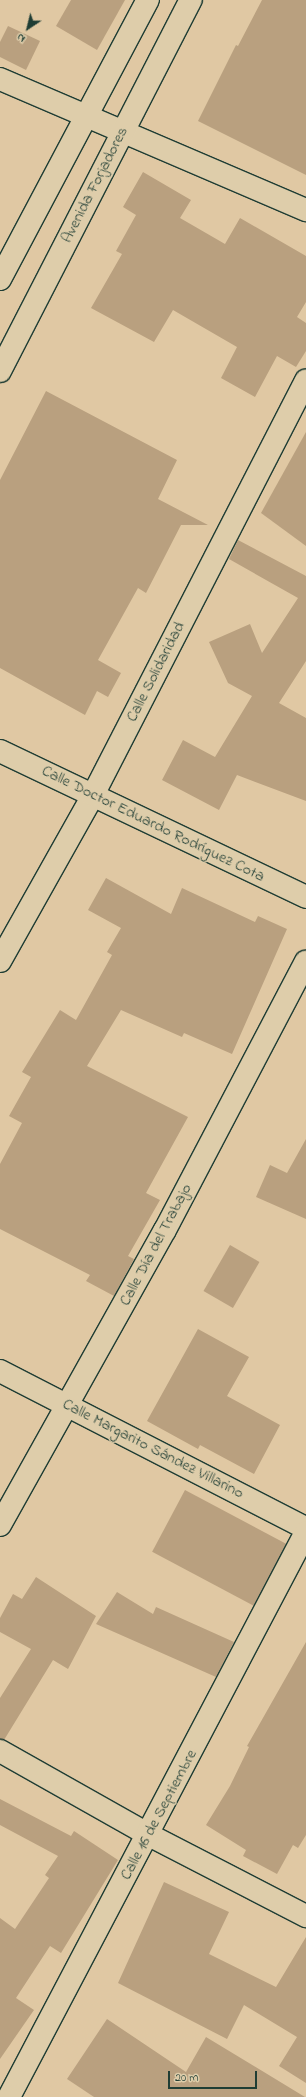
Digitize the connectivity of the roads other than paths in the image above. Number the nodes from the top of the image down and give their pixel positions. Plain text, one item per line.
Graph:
1 (148, 0) edge
2 (191, 0) edge
3 (0, 79) edge
4 (87, 117) junction
5 (122, 132) junction
6 (306, 210) edge
7 (0, 279) edge
8 (0, 371) edge
9 (306, 380) edge
10 (0, 751) edge
11 (93, 795) junction
12 (306, 897) edge
13 (0, 961) edge
14 (306, 962) edge
15 (0, 1371) edge
16 (69, 1405) junction
17 (0, 1525) edge
18 (306, 1528) edge
19 (306, 1532) edge
20 (0, 1751) edge
21 (149, 1835) junction
22 (306, 1916) edge
23 (10, 2097) edge

1 - 4 street
2 - 5 street, Avenida Forjadores
3 - 4 street
4 - 5 street
4 - 7 street
5 - 6 street
5 - 8 street, Avenida Forjadores
9 - 11 street, Calle Solidaridad
10 - 11 street, Calle Doctor Eduardo Rodríguez Cota
11 - 12 street, Calle Doctor Eduardo Rodríguez Cota
11 - 13 street, Calle Solidaridad
14 - 16 street, Calle Día del Trabajo
15 - 16 street, Calle Margarito Sández Villarino
16 - 17 street, Calle Día del Trabajo
16 - 18 street, Calle Margarito Sández Villarino
19 - 21 street, Calle 16 de Septiembre
20 - 21 street
21 - 22 street
21 - 23 street, Calle 16 de Septiembre

